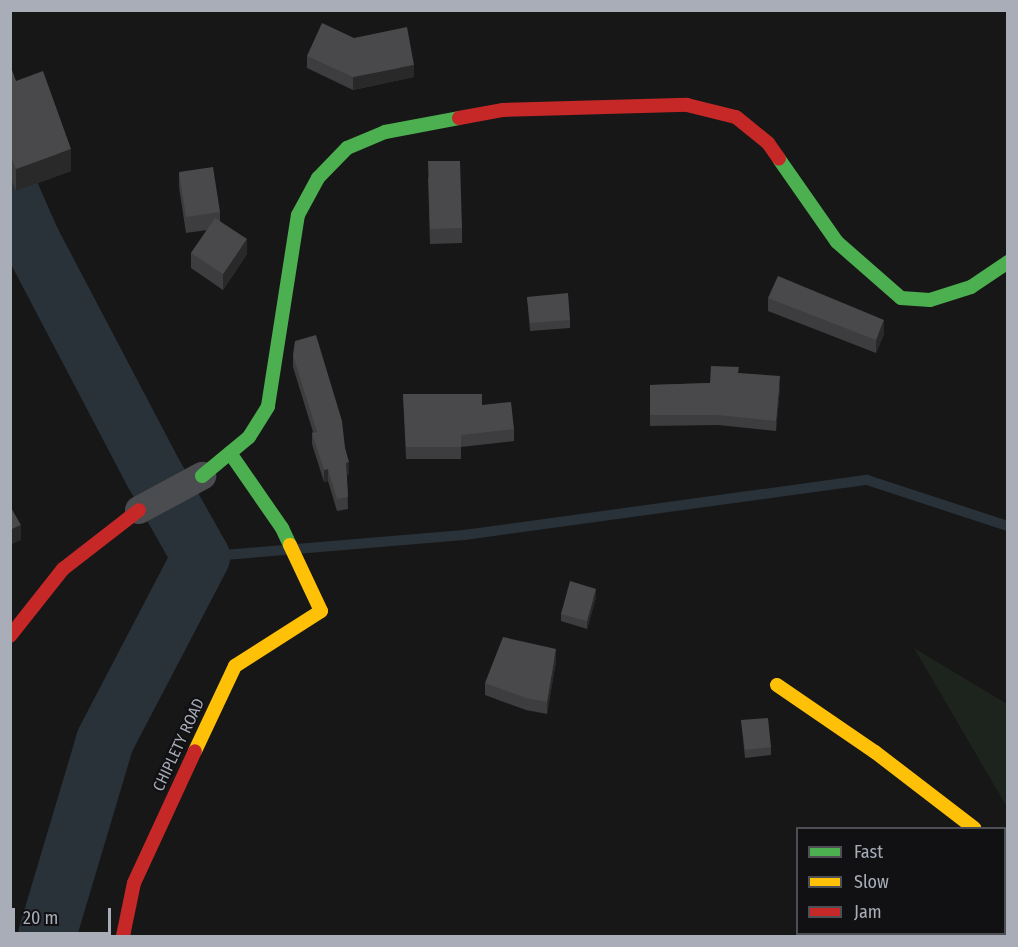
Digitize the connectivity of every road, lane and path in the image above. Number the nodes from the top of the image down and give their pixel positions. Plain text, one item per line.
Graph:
1 (1008, 262) edge
2 (230, 453) junction
3 (202, 476) joint
4 (139, 510) joint
5 (10, 636) edge
6 (777, 685) dead end
7 (973, 827) edge
8 (123, 936) edge

1 - 2 main road
2 - 3 main road
2 - 8 main road, CHIPLETY ROAD
3 - 4 street
4 - 5 main road
6 - 7 main road

